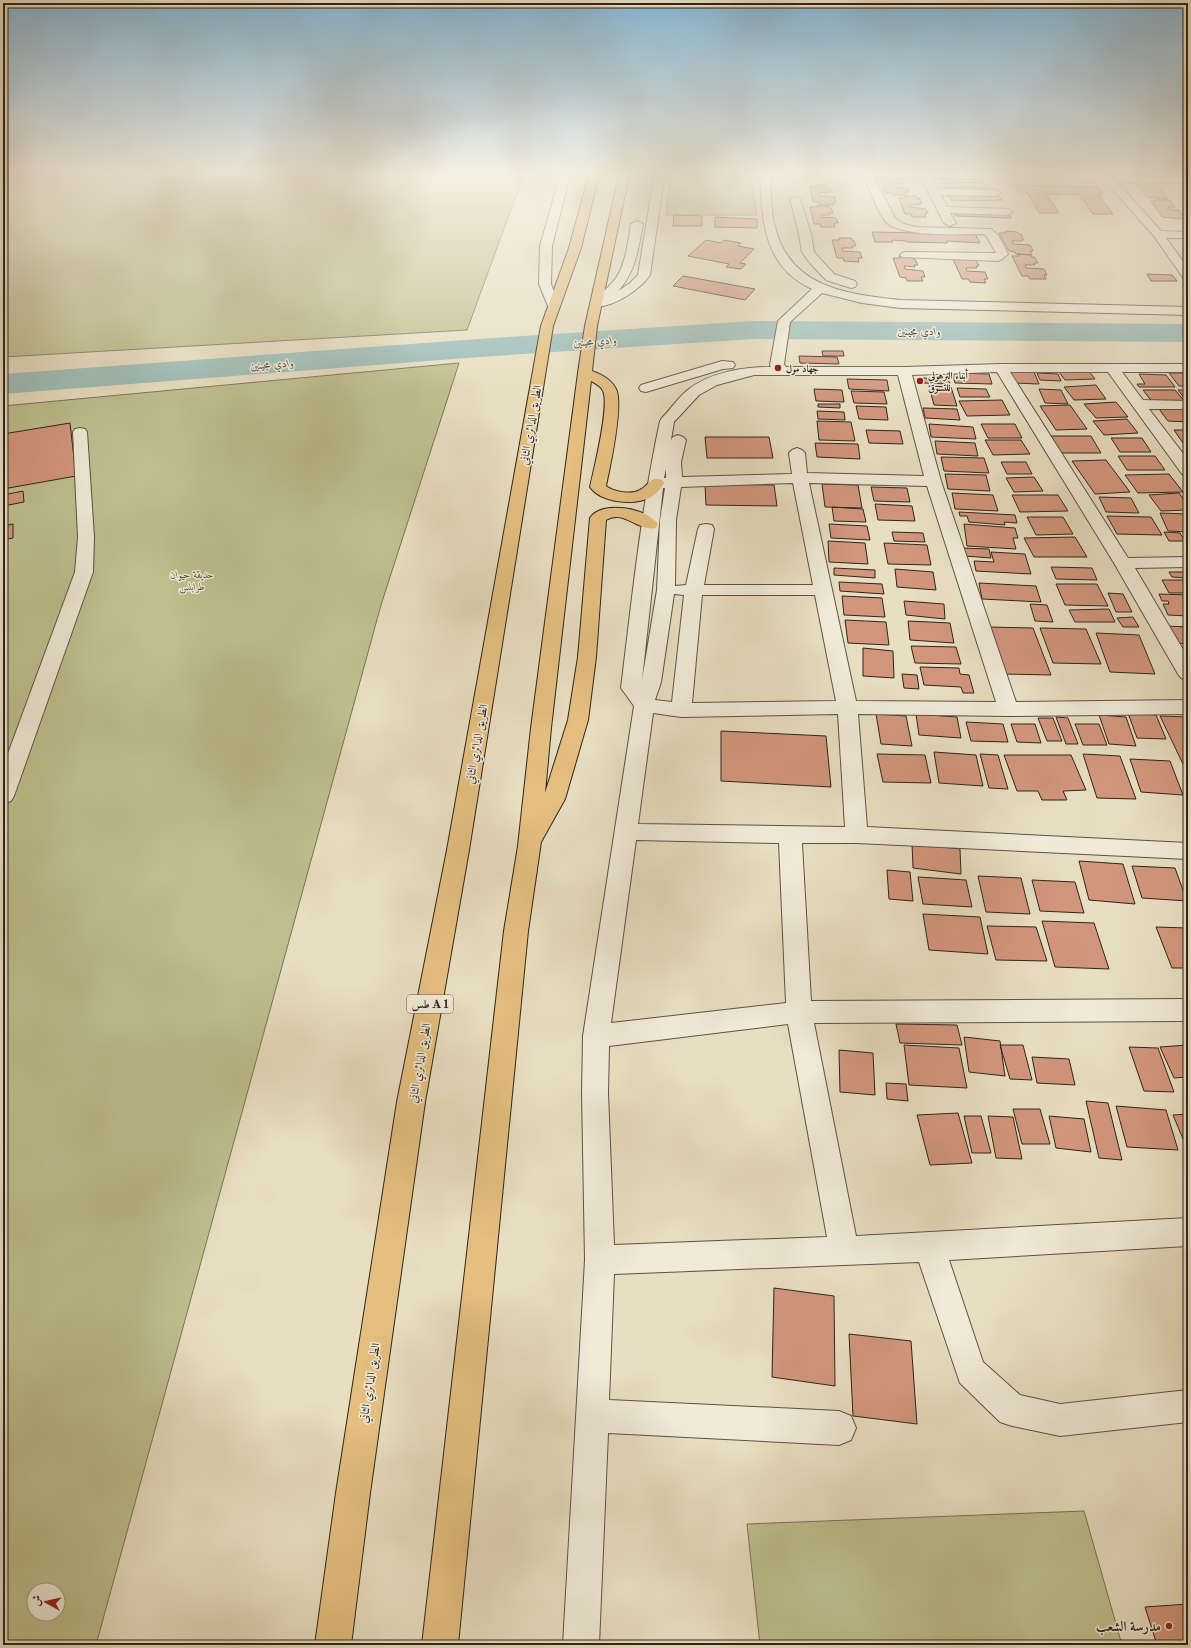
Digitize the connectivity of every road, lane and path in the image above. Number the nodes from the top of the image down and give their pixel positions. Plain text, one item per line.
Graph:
1 (546, 248) edge
2 (575, 248) edge
3 (608, 248) edge
4 (632, 248) edge
5 (648, 248) edge
6 (777, 248) edge
7 (807, 248) edge
8 (999, 248) edge
9 (1167, 248) edge
10 (906, 255) dead end
11 (1188, 276) edge
12 (859, 285) dead end
13 (820, 288) junction
14 (596, 303) junction
15 (554, 306) junction
16 (1188, 311) edge
17 (1001, 368) junction
18 (1112, 368) junction
19 (1188, 368) edge
20 (585, 370) junction
21 (754, 371) junction
22 (904, 371) junction
23 (783, 372) junction
24 (646, 388) dead end
25 (1139, 404) junction
26 (1188, 405) edge
27 (80, 432) dead end
28 (1168, 444) junction
29 (1188, 444) edge
30 (797, 453) dead end
31 (1188, 471) edge
32 (800, 478) junction
33 (933, 481) junction
34 (656, 483) junction
35 (674, 483) junction
36 (650, 524) junction
37 (706, 529) dead end
38 (1188, 562) edge
39 (1123, 563) junction
40 (694, 589) junction
41 (666, 590) junction
42 (823, 590) junction
43 (1188, 674) edge
44 (644, 705) junction
45 (847, 707) junction
46 (1188, 707) edge
47 (1008, 709) junction
48 (681, 710) junction
49 (3, 796) edge
50 (627, 832) junction
51 (857, 835) junction
52 (790, 836) junction
53 (529, 846) junction
54 (1188, 852) edge
55 (1188, 1010) edge
56 (799, 1012) junction
57 (596, 1036) junction
58 (1188, 1232) edge
59 (929, 1246) junction
60 (844, 1251) junction
61 (600, 1260) junction
62 (1188, 1406) edge
63 (592, 1416) junction
64 (839, 1428) dead end
65 (333, 1645) edge
66 (440, 1645) edge
67 (581, 1645) edge

1 - 15 street
2 - 15 highway
3 - 14 highway
4 - 14 street
5 - 14 street
6 - 13 street
7 - 12 street
8 - 10 street
9 - 11 street
13 - 16 street
13 - 23 street
14 - 20 highway
15 - 65 highway, الطريق الدائري الثاني / طس A 1
17 - 18 street
17 - 22 street
17 - 39 street
18 - 19 street
18 - 25 street
20 - 34 highway
20 - 53 highway
21 - 23 street
21 - 24 street
21 - 34 street
22 - 23 street
22 - 33 street
23 - 35 street
25 - 26 street
25 - 28 street
27 - 49 street
28 - 29 street
28 - 31 street
30 - 32 street
32 - 33 street
32 - 35 street
32 - 42 street
33 - 47 street
34 - 35 street
34 - 36 street
35 - 41 street
36 - 44 street
36 - 53 highway
37 - 40 street
38 - 39 street
39 - 43 street
40 - 41 street
40 - 42 street
40 - 48 street
41 - 44 street
42 - 45 street
44 - 48 street
44 - 50 street
45 - 47 street
45 - 48 street
45 - 51 street
46 - 47 street
50 - 52 street
50 - 57 street
51 - 52 street
51 - 54 street
52 - 56 street
53 - 66 highway
55 - 56 street
56 - 57 street
56 - 60 street
57 - 61 street
58 - 59 street
59 - 60 street
59 - 62 street
60 - 61 street
61 - 63 street
63 - 64 street
63 - 67 street

